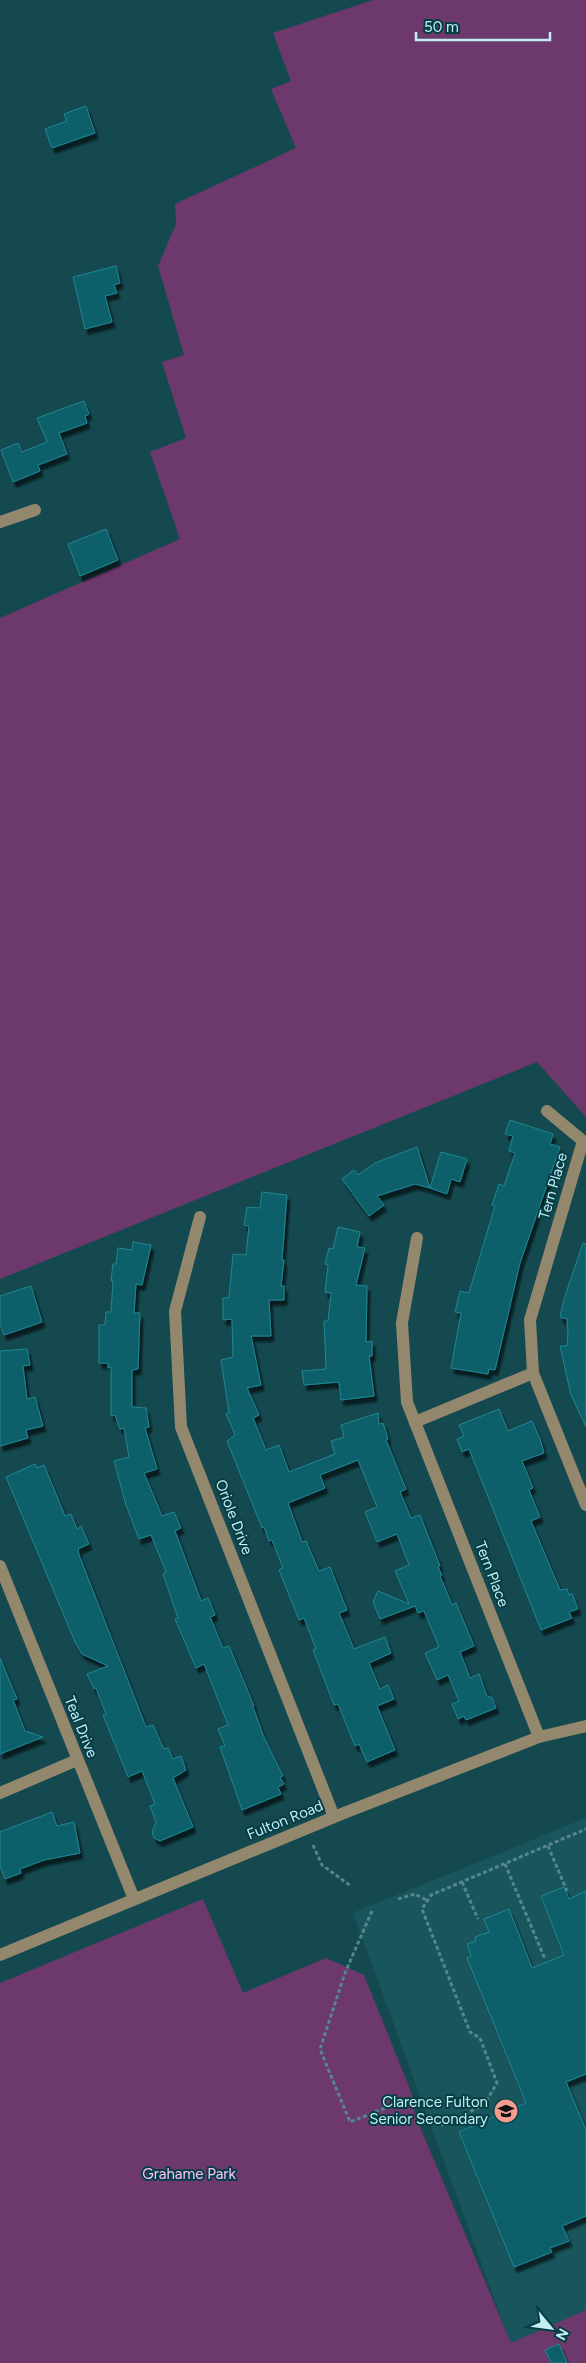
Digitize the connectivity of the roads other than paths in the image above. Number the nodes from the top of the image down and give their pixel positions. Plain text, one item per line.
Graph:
1 (35, 510) dead end
2 (0, 522) edge
3 (547, 1111) dead end
4 (200, 1217) dead end
5 (417, 1238) dead end
6 (533, 1373) junction
7 (415, 1422) junction
8 (586, 1505) edge
9 (0, 1566) edge
10 (586, 1726) edge
11 (539, 1737) junction
12 (77, 1760) junction
13 (0, 1793) edge
14 (334, 1817) junction
15 (134, 1899) junction
16 (0, 1955) edge

1 - 2 street
3 - 6 street, Tern Place
4 - 14 street, Oriole Drive
5 - 7 street, Tern Place
6 - 7 street
6 - 8 street, Tern Place
7 - 11 street, Tern Place
9 - 12 street, Teal Drive
10 - 11 street, Fulton Road
11 - 14 street, Fulton Road
12 - 13 street
12 - 15 street, Teal Drive
14 - 15 street, Fulton Road
15 - 16 street, Fulton Road

